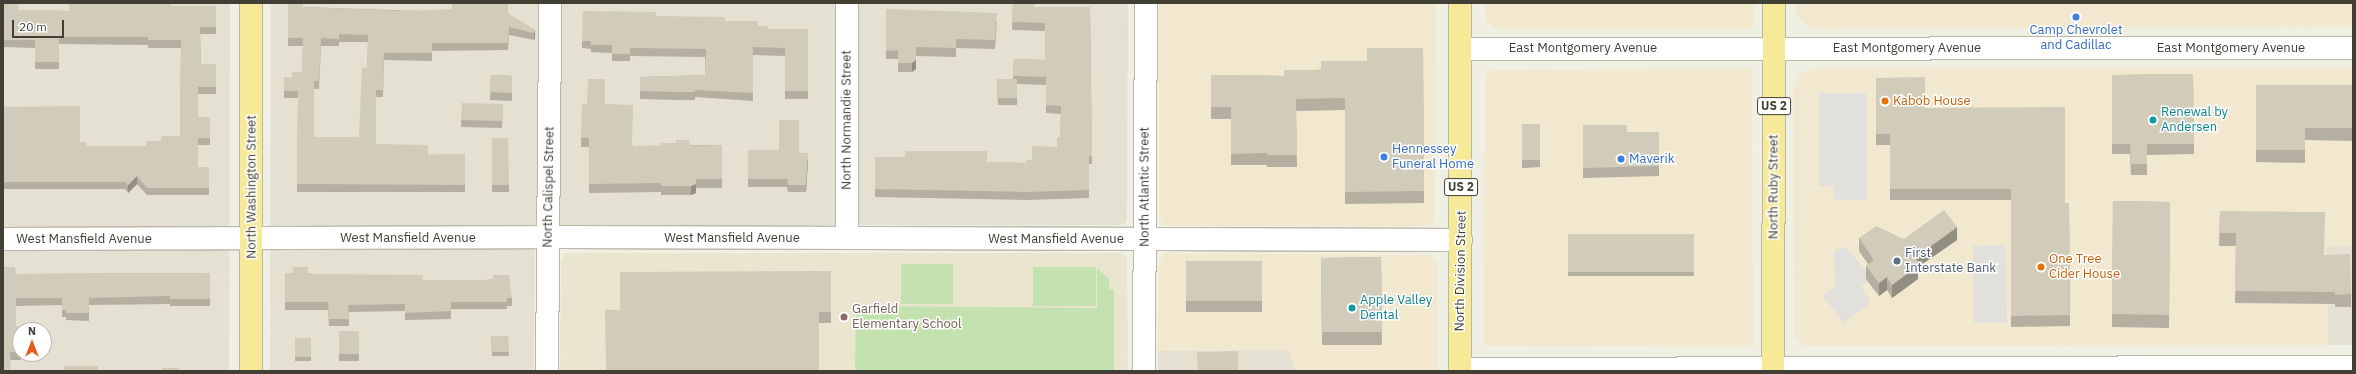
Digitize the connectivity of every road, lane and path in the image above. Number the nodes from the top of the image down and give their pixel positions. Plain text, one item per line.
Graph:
1 (251, 3) edge
2 (550, 3) edge
3 (847, 3) edge
4 (1146, 3) edge
5 (1460, 3) edge
6 (1774, 3) edge
7 (1775, 48) junction
8 (2353, 48) edge
9 (1460, 49) junction
10 (252, 238) junction
11 (548, 238) junction
12 (847, 238) junction
13 (3, 239) edge
14 (1145, 239) junction
15 (1461, 240) junction
16 (2353, 367) edge
17 (1460, 370) edge
18 (1773, 370) edge
19 (251, 371) edge
20 (547, 371) edge
21 (1144, 371) edge

1 - 10 main road, North Washington Street
2 - 11 street, North Calispel Street
3 - 12 street, North Normandie Street
4 - 14 street, North Atlantic Street
5 - 9 main road, North Division Street / US 2
6 - 7 main road, North Ruby Street / US 2
7 - 8 street, East Montgomery Avenue
7 - 9 street, East Montgomery Avenue
7 - 18 main road, North Ruby Street / US 2
9 - 15 main road, North Division Street / US 2
10 - 11 street, West Mansfield Avenue
10 - 13 street, West Mansfield Avenue
10 - 19 main road, North Washington Street
11 - 12 street, West Mansfield Avenue
11 - 20 street, North Calispel Street
12 - 14 street, West Mansfield Avenue
14 - 15 street, West Mansfield Avenue
14 - 21 street, North Atlantic Street
15 - 17 main road, North Division Street / US 2
16 - 18 street
17 - 18 street

